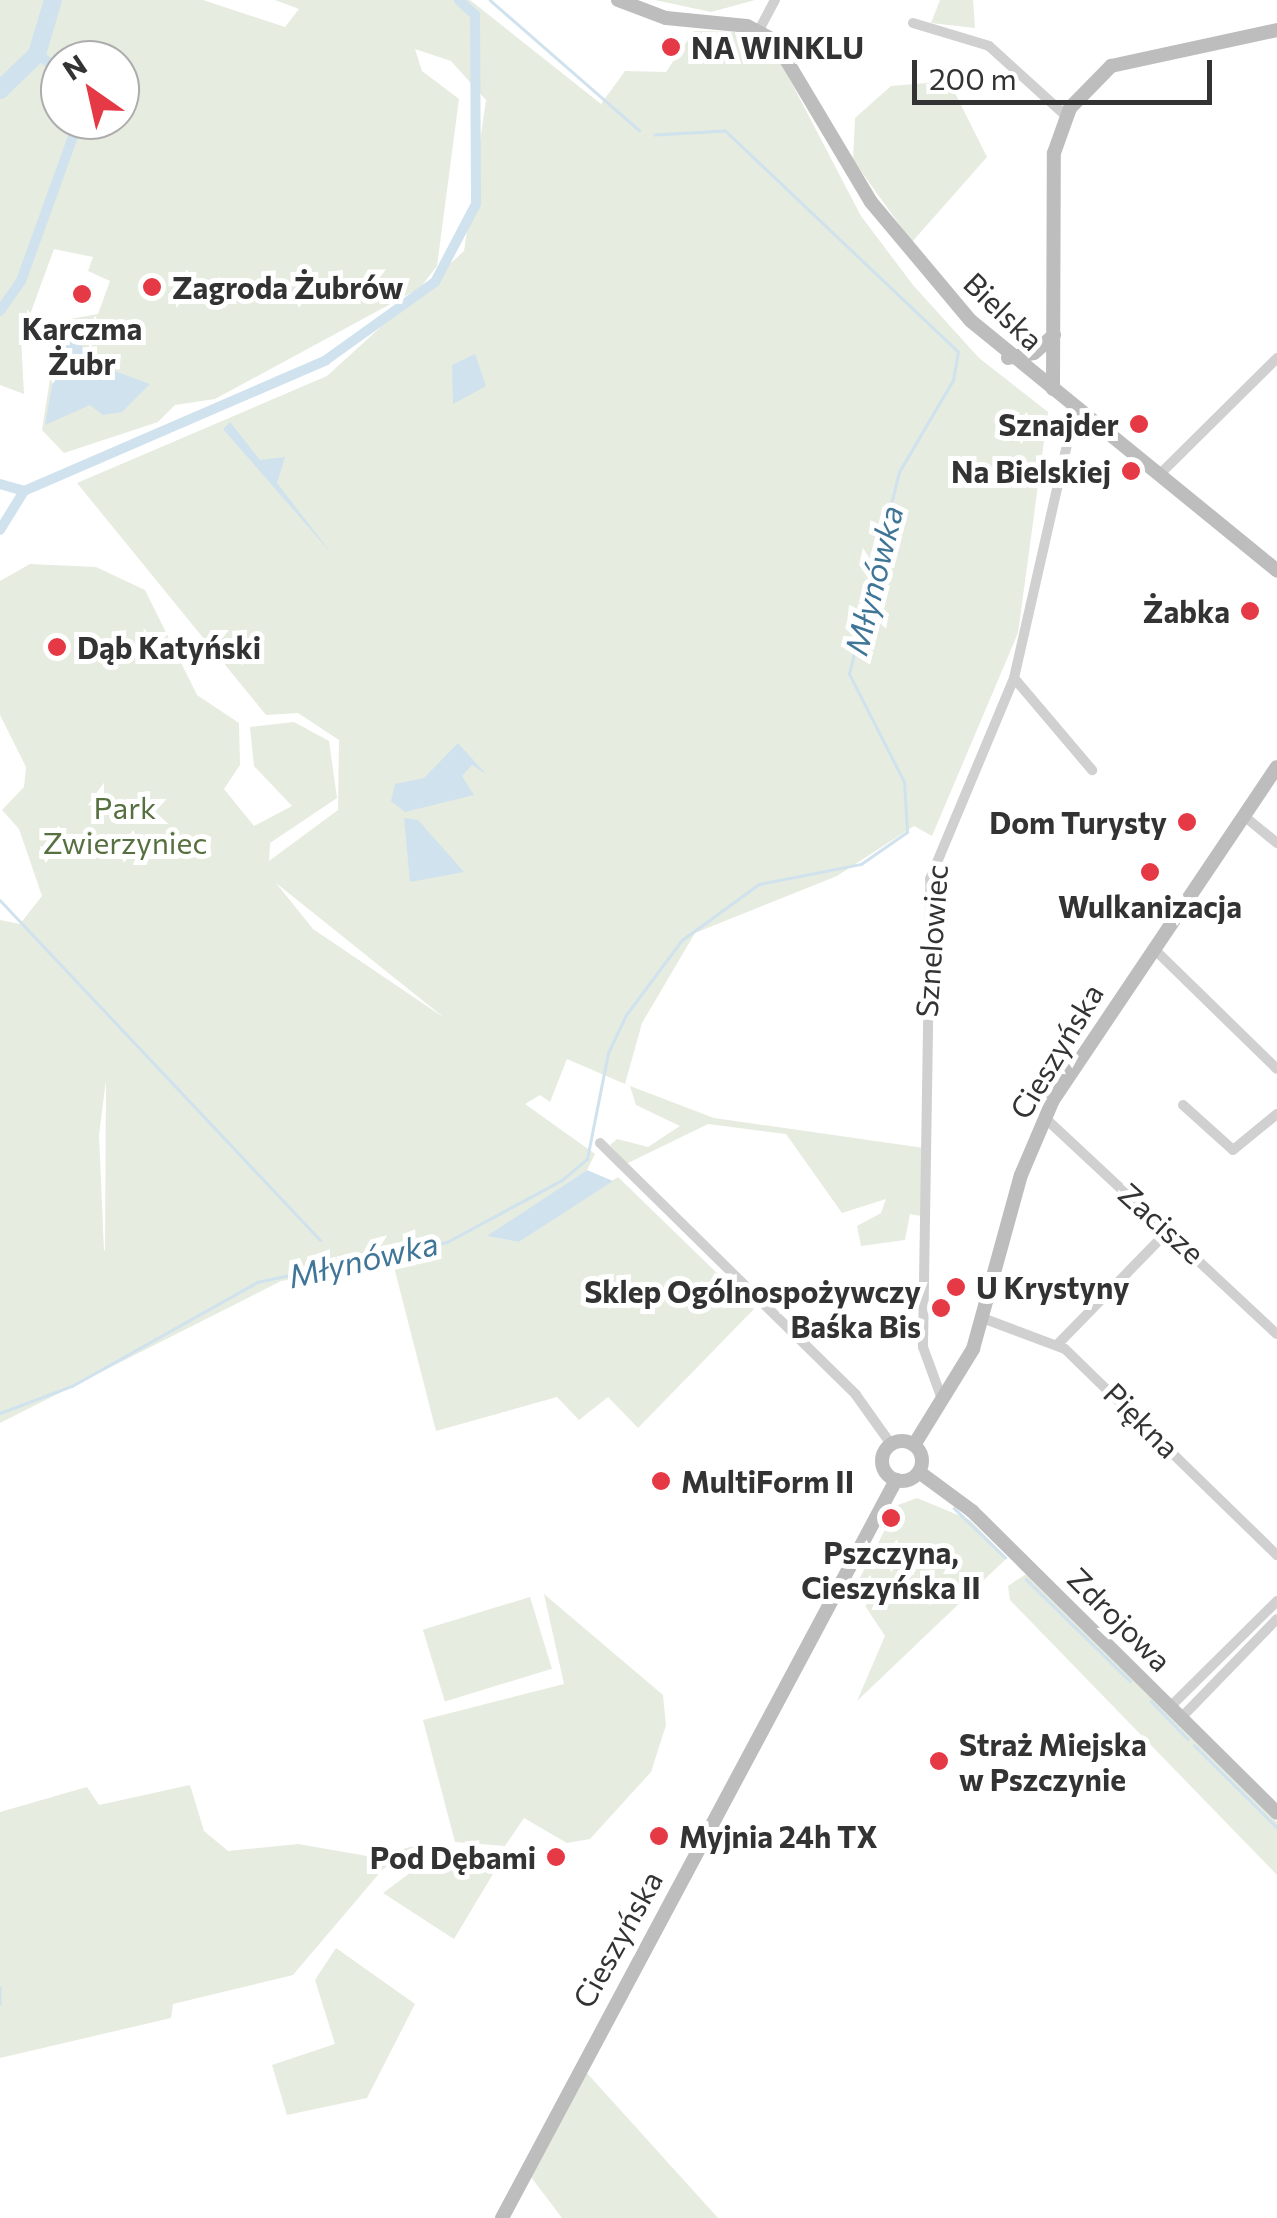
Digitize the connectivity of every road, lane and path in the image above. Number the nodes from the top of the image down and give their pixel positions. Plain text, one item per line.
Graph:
1 (618, 0) edge
2 (774, 0) edge
3 (913, 22) dead end
4 (760, 30) junction
5 (1277, 30) edge
6 (1066, 115) junction
7 (1054, 334) junction
8 (1008, 358) junction
9 (1277, 358) edge
10 (1053, 389) junction
11 (1076, 405) junction
12 (1163, 471) junction
13 (1277, 571) edge
14 (1014, 678) junction
15 (1277, 767) edge
16 (1092, 770) dead end
17 (1244, 816) junction
18 (1277, 844) edge
19 (1153, 948) junction
20 (1277, 1069) edge
21 (1183, 1105) dead end
22 (1277, 1114) edge
23 (1044, 1117) junction
24 (600, 1143) dead end
25 (1167, 1232) junction
26 (985, 1318) junction
27 (1277, 1334) edge
28 (1057, 1345) junction
29 (960, 1377) junction
30 (933, 1378) junction
31 (942, 1406) junction
32 (891, 1444) junction
33 (914, 1444) junction
34 (919, 1472) junction
35 (896, 1480) junction
36 (1277, 1555) edge
37 (1277, 1601) edge
38 (1277, 1619) edge
39 (1176, 1712) junction
40 (1277, 1813) edge
41 (502, 2218) edge

1 - 4 main road
2 - 4 street
3 - 6 street
4 - 8 main road, Bielska
5 - 6 main road
6 - 7 main road
7 - 8 main road
7 - 10 main road
8 - 10 main road, Bielska
9 - 12 street
10 - 11 main road, Bielska
11 - 12 main road, Bielska
11 - 14 street, Sznelowiec
12 - 13 main road, Bielska
14 - 16 street
14 - 30 street, Sznelowiec
15 - 17 main road, Cieszyńska
17 - 18 street
17 - 19 main road, Cieszyńska
19 - 20 street
19 - 23 main road, Cieszyńska
21 - 22 street
23 - 25 street, Zacisze
23 - 26 main road, Cieszyńska
24 - 32 street
25 - 27 street, Zacisze
25 - 28 street
26 - 28 street, Piękna
26 - 29 main road, Cieszyńska
28 - 36 street, Piękna
29 - 30 street
29 - 31 main road, Cieszyńska
30 - 31 street, Sznelowiec
31 - 33 main road, Cieszyńska
32 - 33 main road
32 - 35 main road
33 - 34 main road
34 - 35 main road
34 - 39 main road, Zdrojowa
35 - 41 main road, Cieszyńska
37 - 39 street
38 - 39 street
39 - 40 main road, Zdrojowa

